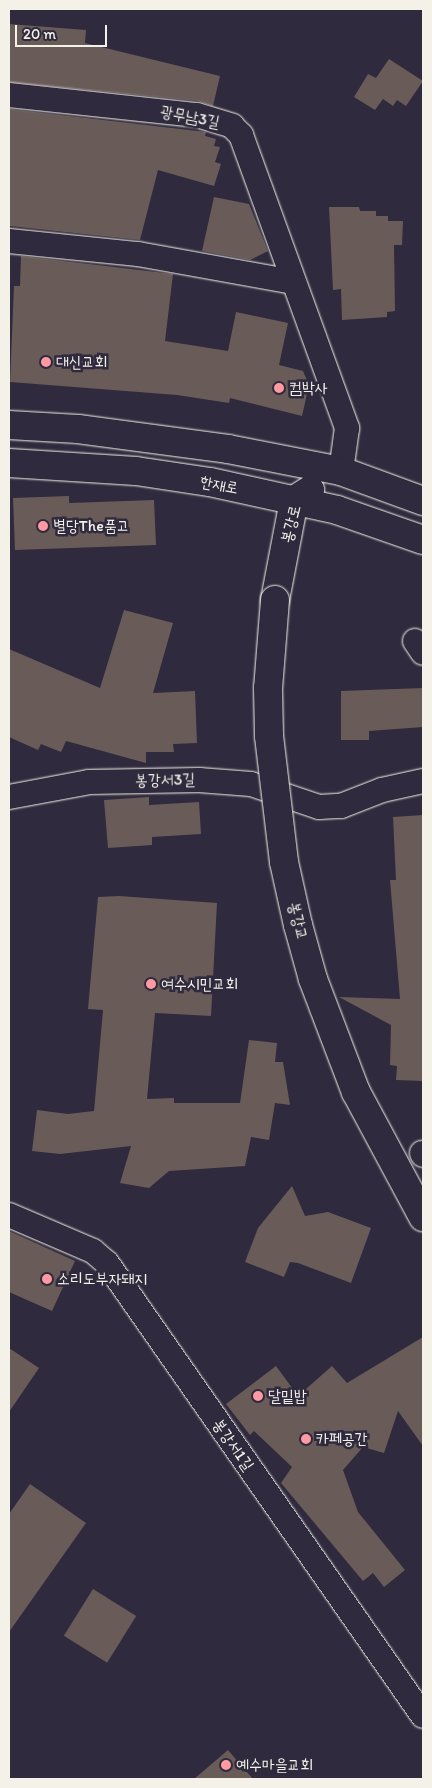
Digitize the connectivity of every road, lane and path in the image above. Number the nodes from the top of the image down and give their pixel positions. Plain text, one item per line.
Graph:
1 (9, 95) edge
2 (9, 241) edge
3 (294, 282) junction
4 (9, 425) edge
5 (9, 463) edge
6 (341, 471) junction
7 (294, 500) junction
8 (423, 501) edge
9 (423, 540) edge
10 (275, 600) joint
11 (423, 781) edge
12 (9, 797) edge
13 (9, 1215) edge
14 (423, 1217) edge
15 (423, 1716) edge

1 - 3 street, 광무남3길
2 - 3 street
3 - 6 street, 광무남3길
4 - 6 street
5 - 7 street, 한재로
6 - 7 street, 봉강로
6 - 8 street
7 - 9 street, 한재로
7 - 10 street, 봉강로
10 - 14 street, 봉강교, bridge
11 - 12 street, 봉강서3길
13 - 15 street, 봉강서1길

